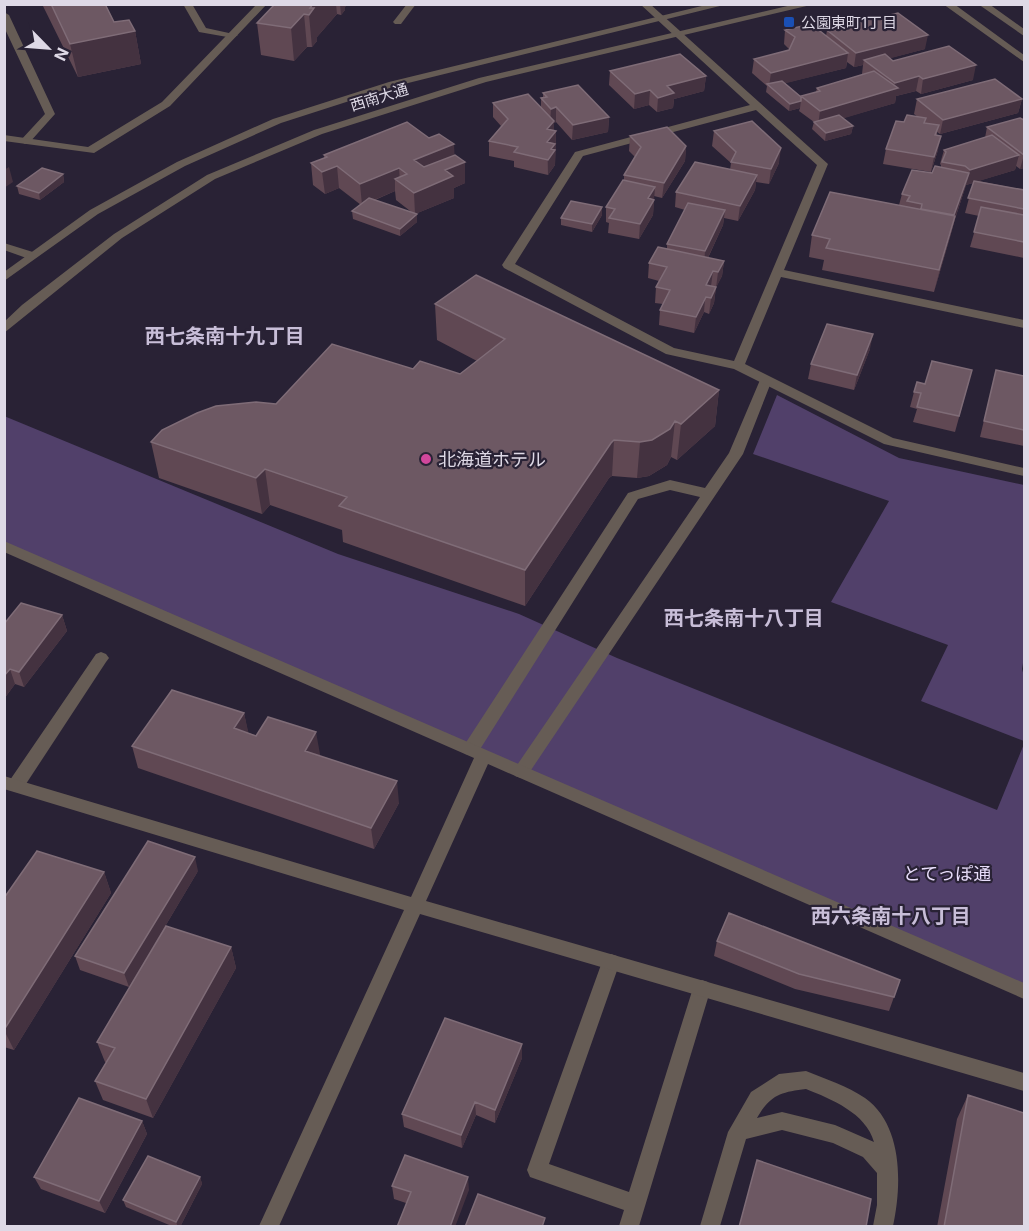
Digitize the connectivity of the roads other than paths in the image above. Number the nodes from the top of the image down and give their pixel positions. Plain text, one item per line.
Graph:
1 (187, 4) edge
2 (263, 4) edge
3 (412, 4) edge
4 (644, 4) edge
5 (724, 4) edge
6 (811, 4) edge
7 (947, 4) edge
8 (982, 4) edge
9 (4, 15) edge
10 (660, 20) junction
11 (398, 22) dead end
12 (1024, 33) edge
13 (233, 34) junction
14 (677, 36) junction
15 (1024, 59) edge
16 (758, 106) junction
17 (4, 138) edge
18 (26, 141) junction
19 (4, 246) edge
20 (32, 256) junction
21 (779, 273) junction
22 (4, 278) edge
23 (1024, 324) edge
24 (4, 329) edge
25 (738, 366) junction
26 (766, 380) junction
27 (1024, 472) edge
28 (709, 494) junction
29 (4, 546) edge
30 (101, 658) dead end
31 (477, 752) junction
32 (521, 771) junction
33 (10, 783) edge
34 (417, 906) junction
35 (611, 962) junction
36 (702, 988) junction
37 (1024, 991) edge
38 (1024, 1082) edge
39 (738, 1132) junction
40 (887, 1170) junction
41 (635, 1204) junction
42 (269, 1227) edge
43 (629, 1227) edge
44 (710, 1227) edge
45 (882, 1227) edge

1 - 13 street
2 - 13 street
3 - 11 street
4 - 10 street
5 - 10 street, 西南大通
6 - 14 street, 西南大通
7 - 15 street
8 - 12 street
9 - 18 street
10 - 14 street
10 - 20 street, 西南大通
13 - 18 street
14 - 16 street
14 - 24 street, 西南大通
16 - 21 street
16 - 25 street
17 - 18 street
19 - 20 street
20 - 22 street, 西南大通
21 - 23 street
21 - 25 street
25 - 26 street
26 - 27 street
26 - 28 street
28 - 31 street
28 - 32 street
29 - 31 street
30 - 33 street
31 - 32 street
31 - 34 street
32 - 37 street
33 - 34 street
34 - 35 street
34 - 42 street
35 - 36 street
35 - 41 street
36 - 38 street
36 - 41 street
39 - 40 street
39 - 40 street
39 - 44 street
40 - 45 street
41 - 43 street

